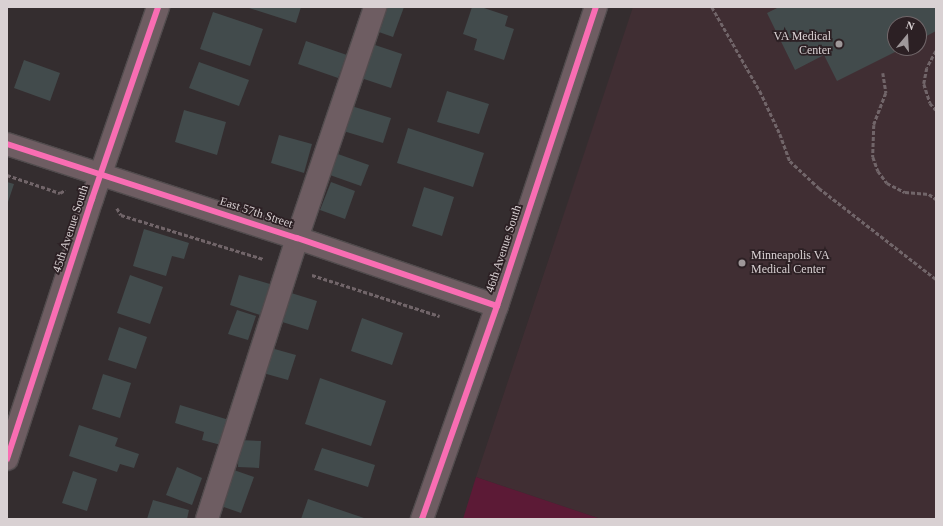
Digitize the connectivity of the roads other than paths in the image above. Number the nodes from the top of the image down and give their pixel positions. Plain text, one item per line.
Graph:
1 (158, 7) edge
2 (375, 7) edge
3 (596, 7) edge
4 (7, 144) edge
5 (101, 174) junction
6 (297, 238) junction
7 (497, 306) junction
8 (7, 459) edge
9 (207, 519) edge
10 (422, 519) edge

1 - 5 street, 45th Avenue South
2 - 6 street
3 - 7 street, 46th Avenue South
4 - 5 street, East 57th Street
5 - 6 street, East 57th Street
5 - 8 street, 45th Avenue South
6 - 7 street, East 57th Street
6 - 9 street
7 - 10 street, 46th Avenue South

